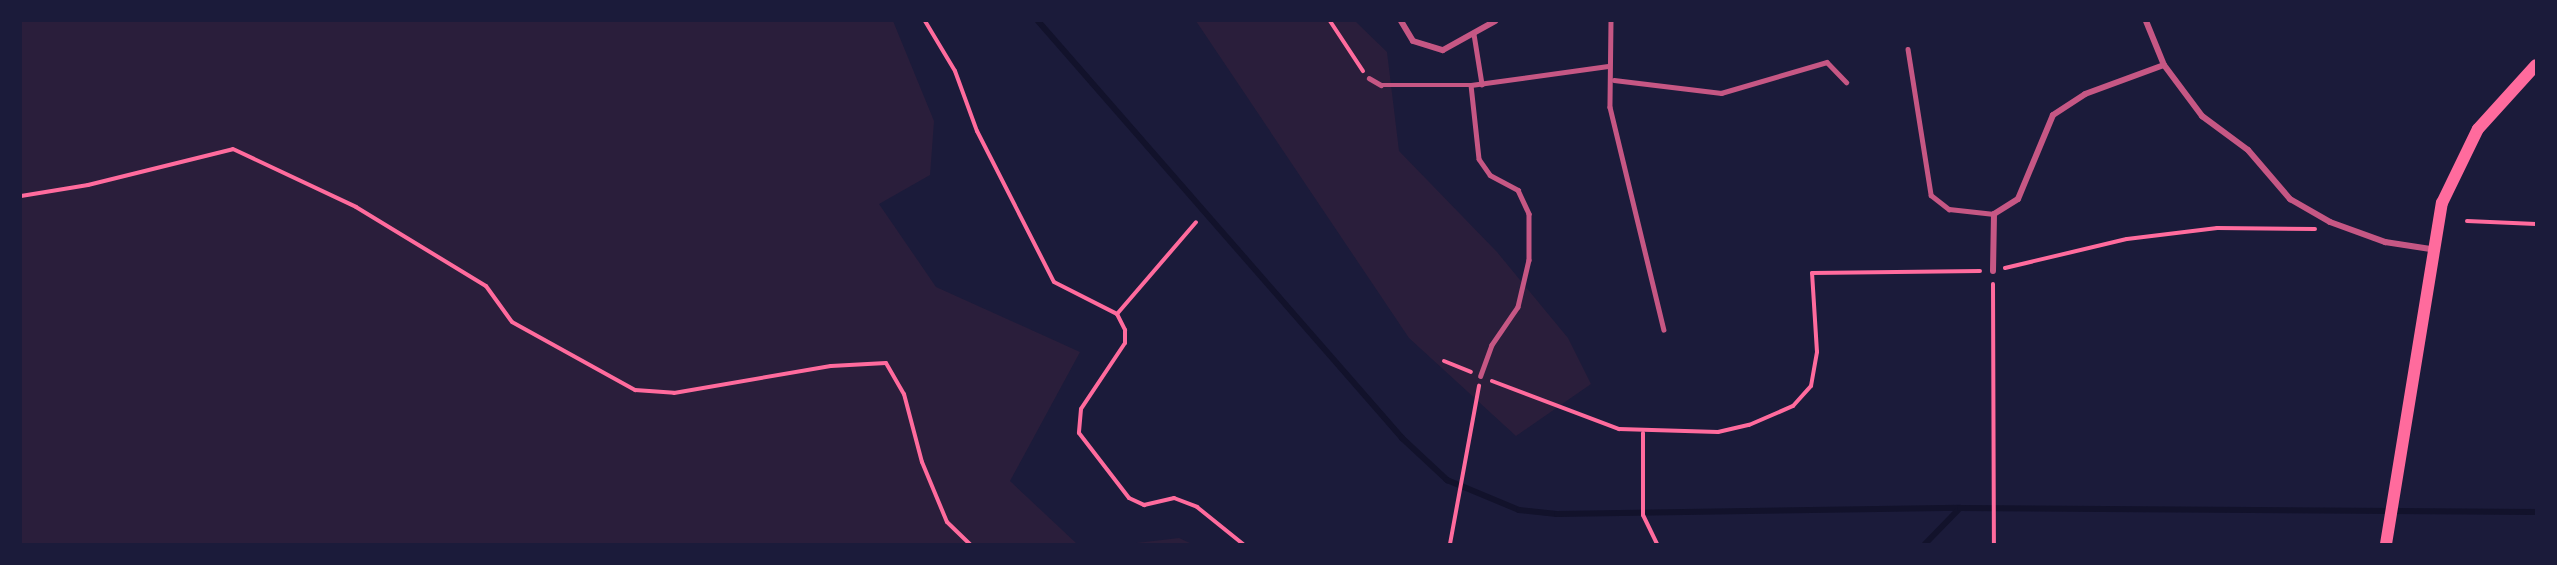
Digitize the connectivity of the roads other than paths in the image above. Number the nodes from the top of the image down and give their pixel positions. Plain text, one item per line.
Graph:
1 (1401, 21) edge
2 (1495, 21) edge
3 (1611, 21) edge
4 (2146, 21) edge
5 (1474, 34) junction
6 (1908, 49) dead end
7 (2164, 65) junction
8 (2536, 65) edge
9 (1608, 66) junction
10 (1369, 78) road end
11 (1614, 80) junction
12 (1846, 82) dead end
13 (1482, 84) junction
14 (1471, 85) junction
15 (1994, 214) junction
16 (2430, 249) junction
17 (1993, 271) road end
18 (1664, 330) dead end
19 (1481, 376) road end
20 (2386, 544) edge

1 - 5 street
2 - 5 street
3 - 9 lane
4 - 7 street
5 - 13 lane
6 - 15 lane
7 - 15 street
7 - 16 street
8 - 16 main road
9 - 11 lane
9 - 13 lane
10 - 14 lane
11 - 12 lane
11 - 18 lane
13 - 14 lane
14 - 19 lane
15 - 17 street
16 - 20 main road

